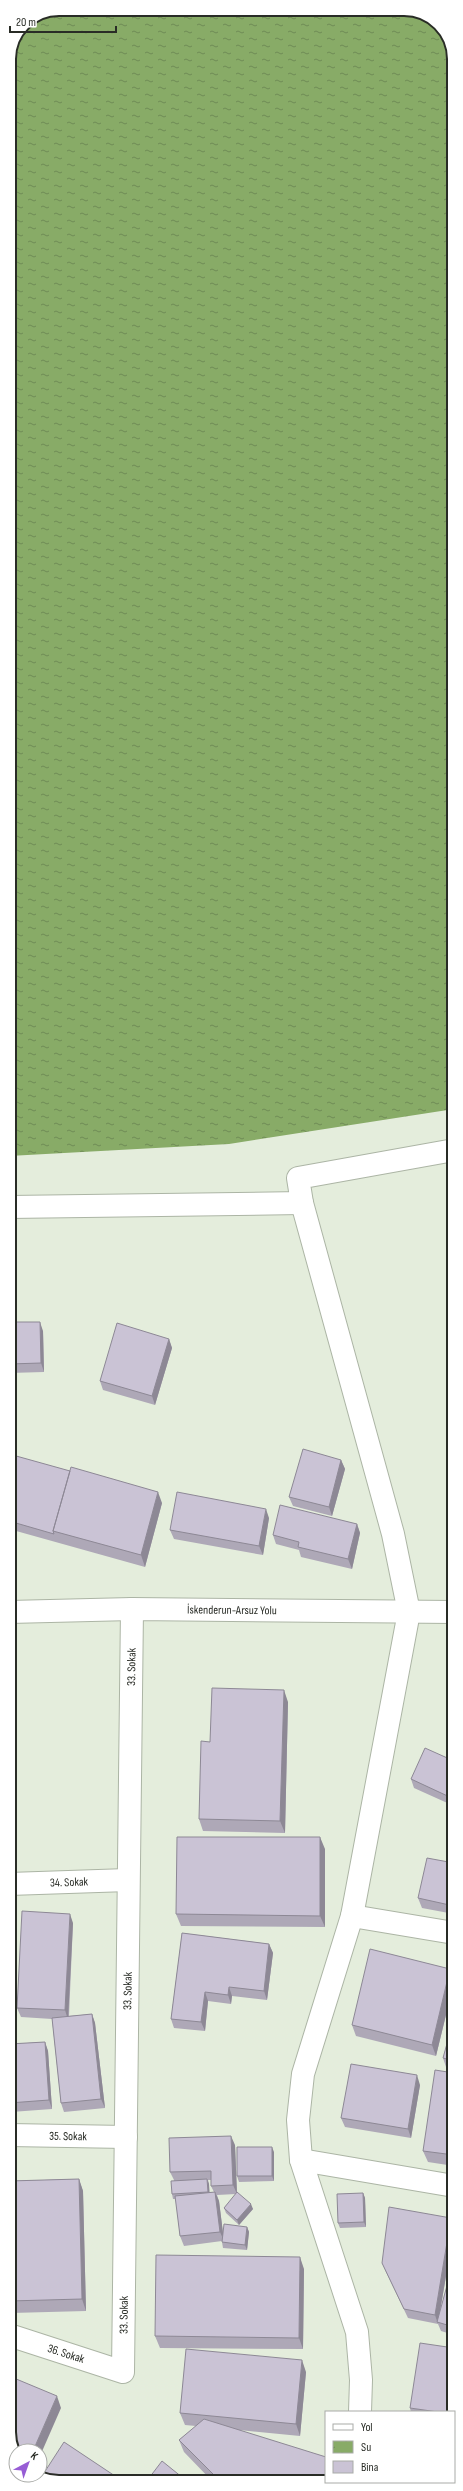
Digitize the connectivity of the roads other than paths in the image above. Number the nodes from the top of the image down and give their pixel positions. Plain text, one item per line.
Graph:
1 (447, 1151) edge
2 (302, 1203) junction
3 (16, 1206) edge
4 (132, 1609) junction
5 (16, 1612) edge
6 (409, 1612) junction
7 (447, 1612) edge
8 (128, 1880) junction
9 (16, 1884) edge
10 (352, 1916) junction
11 (447, 1932) edge
12 (16, 2135) edge
13 (126, 2137) junction
14 (301, 2160) junction
15 (447, 2185) edge
16 (16, 2338) edge
17 (123, 2372) joint
18 (360, 2411) edge

1 - 2 street
2 - 3 street
2 - 6 street
4 - 5 street, İskenderun-Arsuz Yolu
4 - 6 street, İskenderun-Arsuz Yolu
4 - 8 street, 33. Sokak
6 - 7 street, İskenderun-Arsuz Yolu
6 - 10 street
8 - 9 street, 34. Sokak
8 - 13 street, 33. Sokak
10 - 11 street
10 - 14 street
12 - 13 street, 35. Sokak
13 - 17 street, 33. Sokak
14 - 15 street
14 - 18 street
16 - 17 street, 36. Sokak

